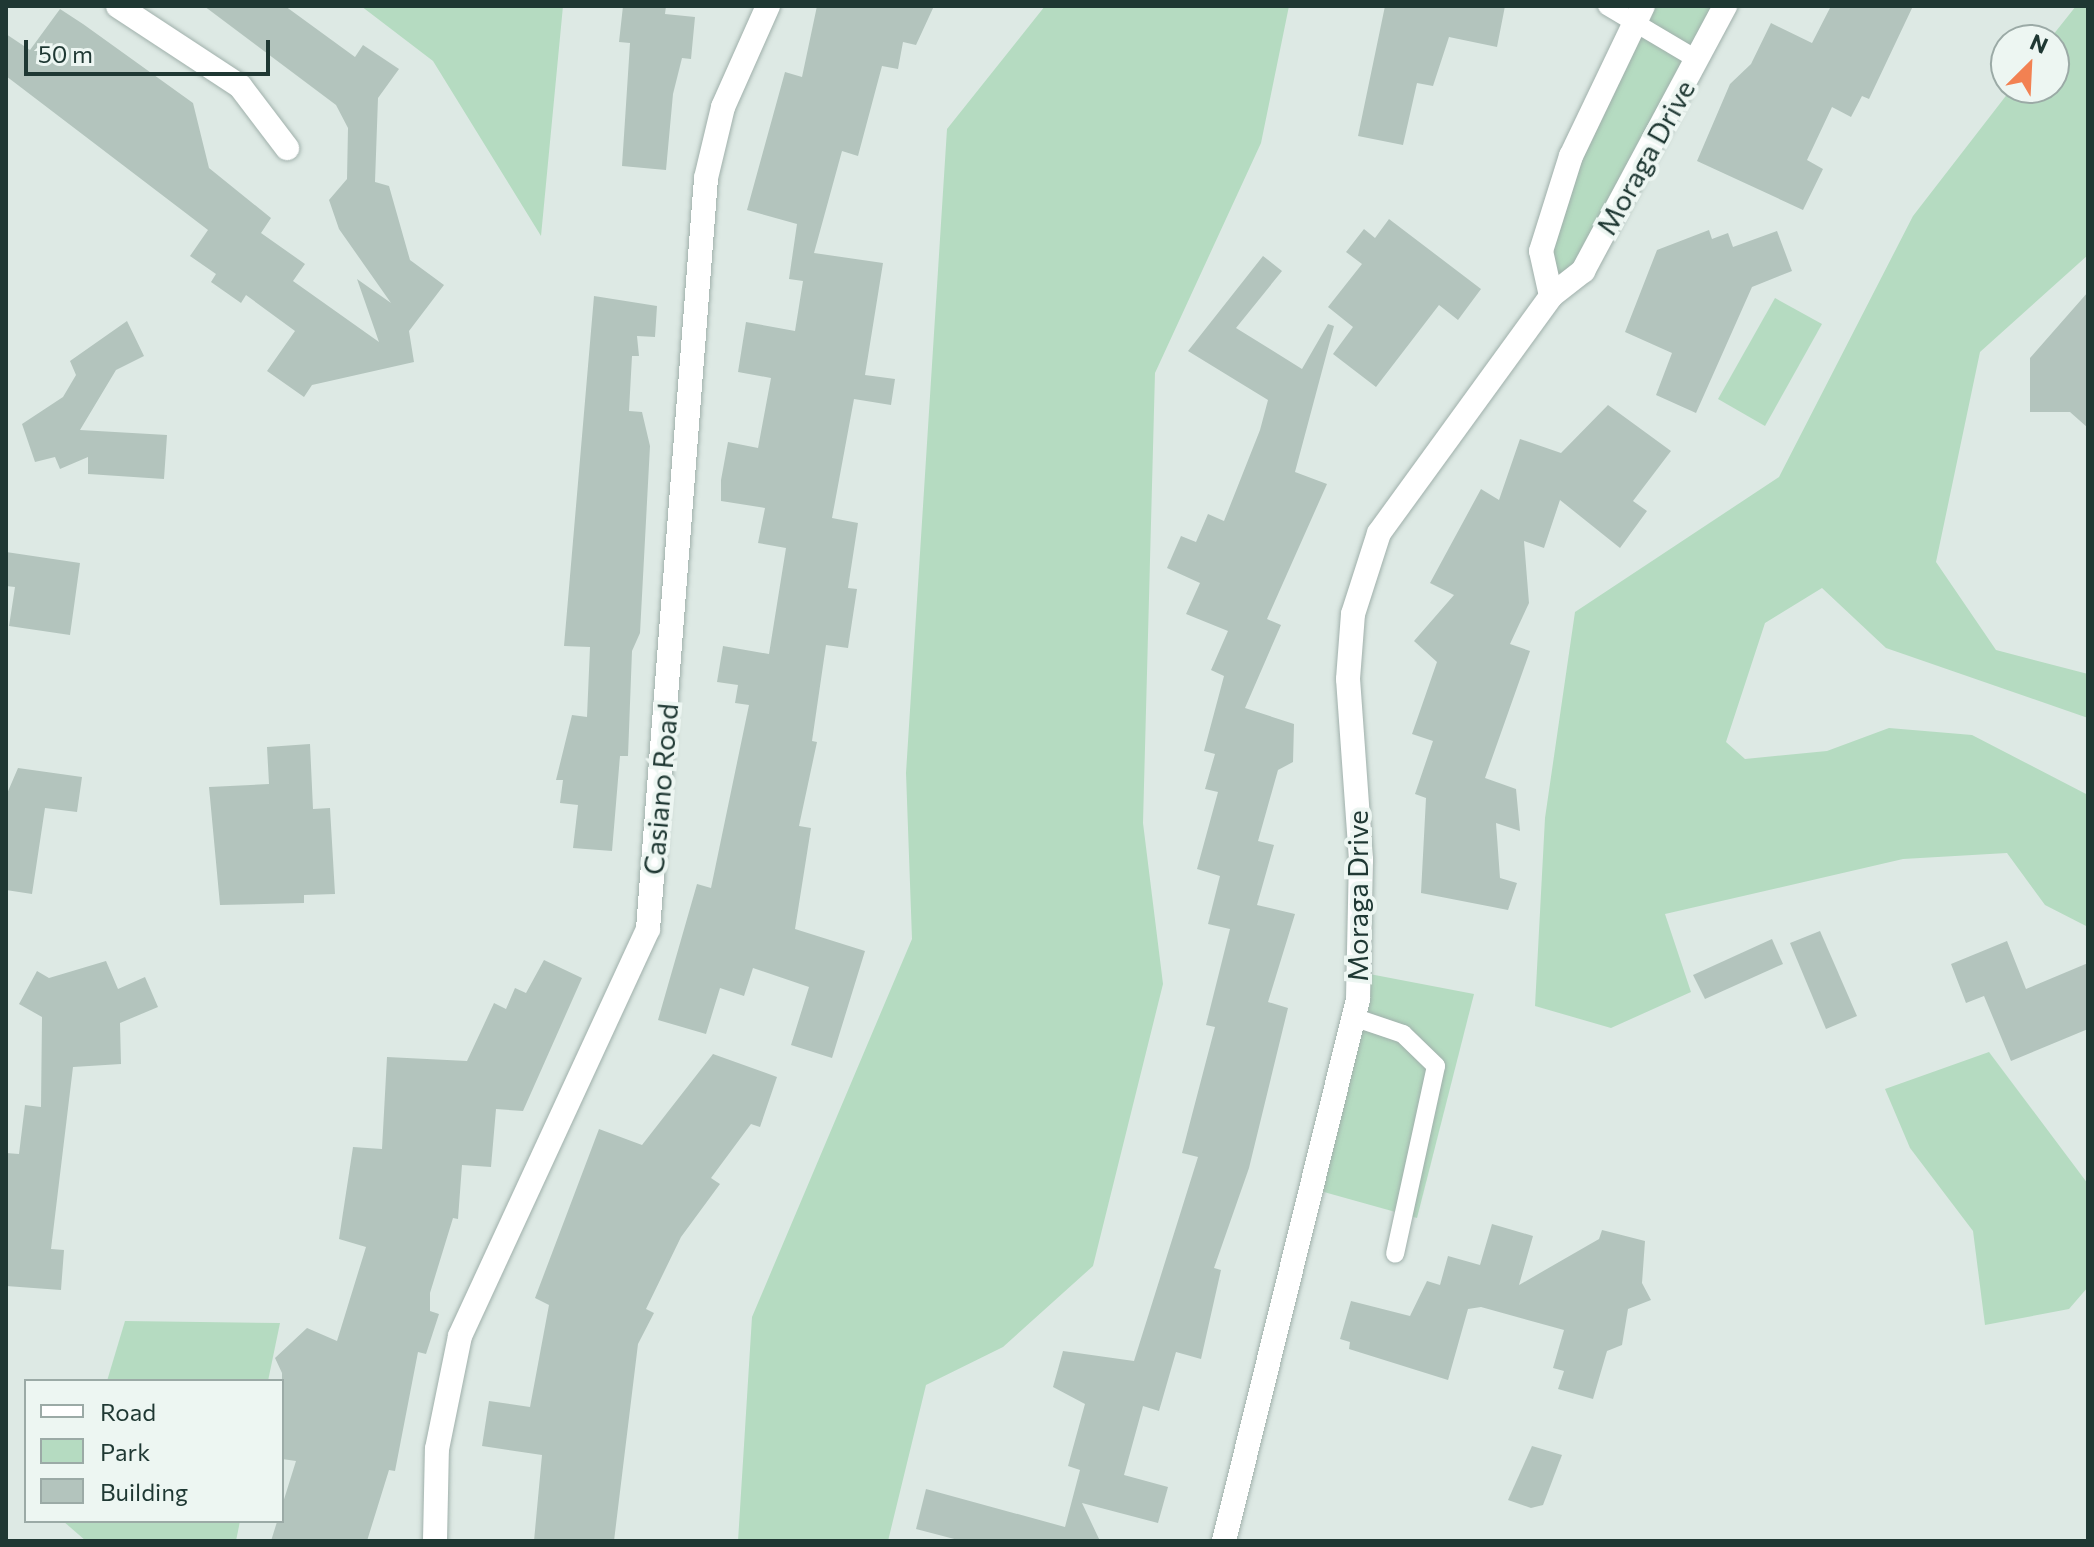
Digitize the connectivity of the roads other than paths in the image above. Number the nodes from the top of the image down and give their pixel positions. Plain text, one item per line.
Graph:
1 (118, 6) edge
2 (768, 6) edge
3 (1607, 6) edge
4 (1725, 6) edge
5 (1638, 16) edge
6 (1698, 60) junction
7 (287, 148) dead end
8 (1551, 296) junction
9 (1353, 1017) junction
10 (1395, 1254) dead end
11 (435, 1541) edge
12 (1224, 1541) edge

1 - 7 street
2 - 11 street, Casiano Road
3 - 5 lane
4 - 6 street, Moraga Drive
5 - 6 lane
5 - 8 street, Moraga Drive
6 - 8 street, Moraga Drive
8 - 9 street, Moraga Drive
9 - 10 lane
9 - 12 street, Moraga Drive

